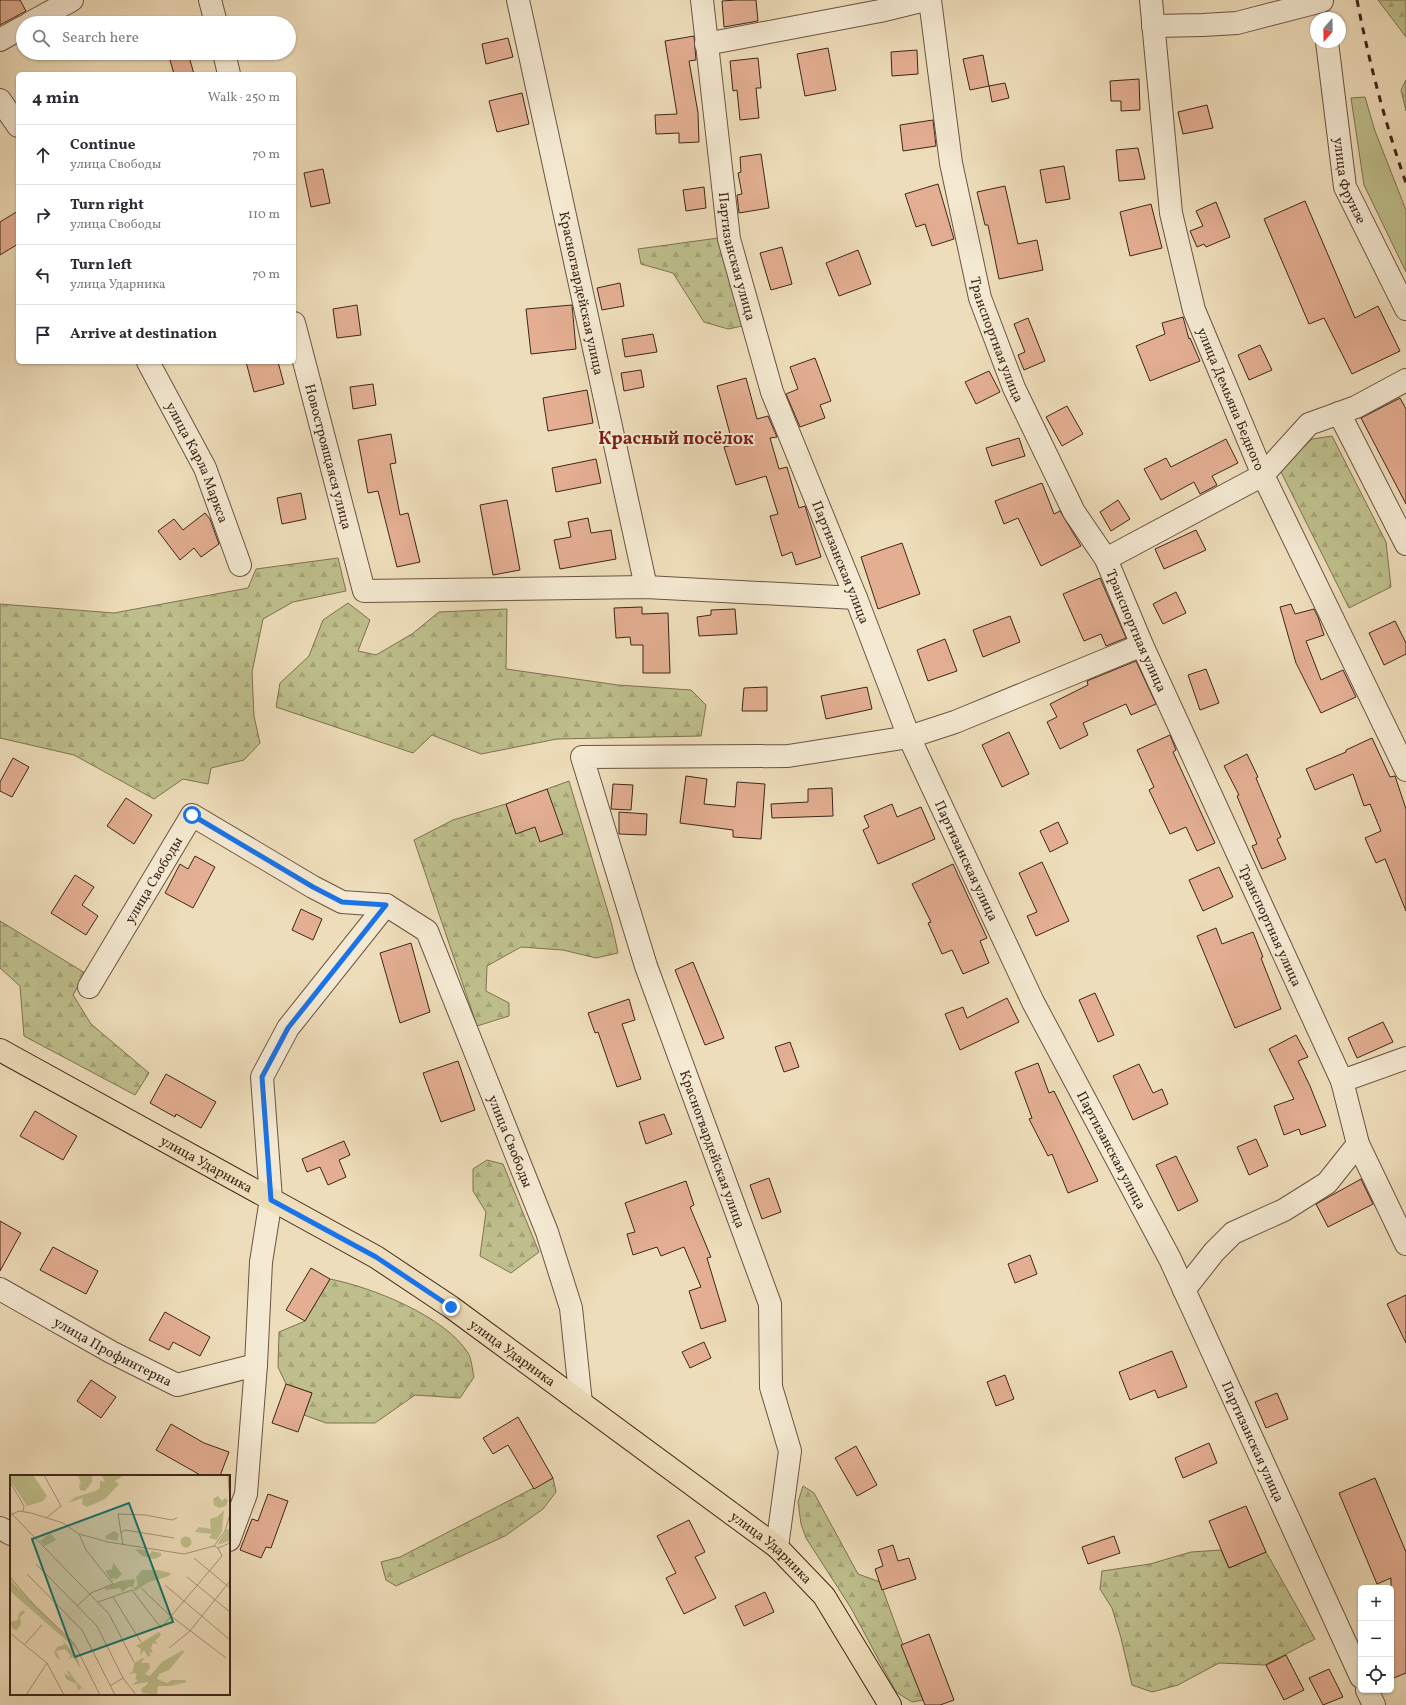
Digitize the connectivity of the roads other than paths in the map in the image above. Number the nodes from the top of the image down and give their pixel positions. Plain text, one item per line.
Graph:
1 (72, 0) edge
2 (210, 0) edge
3 (518, 0) edge
4 (702, 0) edge
5 (925, 0) edge
6 (930, 0) edge
7 (1151, 0) edge
8 (1323, 6) edge
9 (43, 16) edge
10 (214, 16) edge
11 (1153, 26) junction
12 (16, 31) edge
13 (0, 40) edge
14 (706, 44) junction
15 (1328, 48) edge
16 (226, 60) edge
17 (229, 72) edge
18 (0, 100) edge
19 (16, 123) edge
20 (1406, 309) edge
21 (296, 331) edge
22 (149, 364) edge
23 (1406, 380) edge
24 (1339, 413) junction
25 (1263, 475) junction
26 (1406, 544) edge
27 (1106, 559) junction
28 (240, 565) dead end
29 (646, 587) junction
30 (856, 598) junction
31 (1142, 645) junction
32 (909, 737) junction
33 (1406, 770) edge
34 (386, 905) junction
35 (89, 987) dead end
36 (0, 1050) edge
37 (1406, 1058) edge
38 (1342, 1081) junction
39 (1358, 1144) junction
40 (271, 1200) junction
41 (1406, 1244) edge
42 (0, 1289) edge
43 (1184, 1290) junction
44 (256, 1365) junction
45 (581, 1403) junction
46 (0, 1528) edge
47 (10, 1533) edge
48 (230, 1537) edge
49 (777, 1548) junction
50 (1358, 1670) edge
51 (1368, 1693) edge
52 (890, 1705) edge
53 (1374, 1705) edge

1 - 9 street
2 - 10 street
3 - 29 street, Красногвардейская улица
4 - 14 street, Партизанская улица
5 - 14 street
6 - 27 street, Транспортная улица
7 - 11 street, улица Демьяна Бедного
8 - 11 street
11 - 25 street, улица Демьяна Бедного
12 - 13 street
14 - 30 street, Партизанская улица
15 - 20 street, улица Фрунзе
16 - 17 street
18 - 19 street
21 - 29 street, Новостроящаяся улица
22 - 28 street, улица Карла Маркса
23 - 24 street
24 - 25 street
24 - 26 street
25 - 27 street
25 - 33 street, улица Демьяна Бедного
27 - 31 street, Транспортная улица
29 - 30 street
30 - 32 street, Партизанская улица
31 - 32 street
31 - 38 street, Транспортная улица
32 - 43 street, Партизанская улица
32 - 49 street, Красногвардейская улица
34 - 35 street, улица Свободы
34 - 40 street
34 - 45 street, улица Свободы
36 - 40 main road, улица Ударника
37 - 38 street
38 - 39 street, Транспортная улица
39 - 41 street, Транспортная улица
39 - 43 street
40 - 44 street
40 - 45 main road, улица Ударника
42 - 44 street, улица Профинтерна
43 - 50 street, Партизанская улица
44 - 48 street
45 - 49 main road, улица Ударника
46 - 47 street
49 - 52 main road, улица Ударника
51 - 53 street

